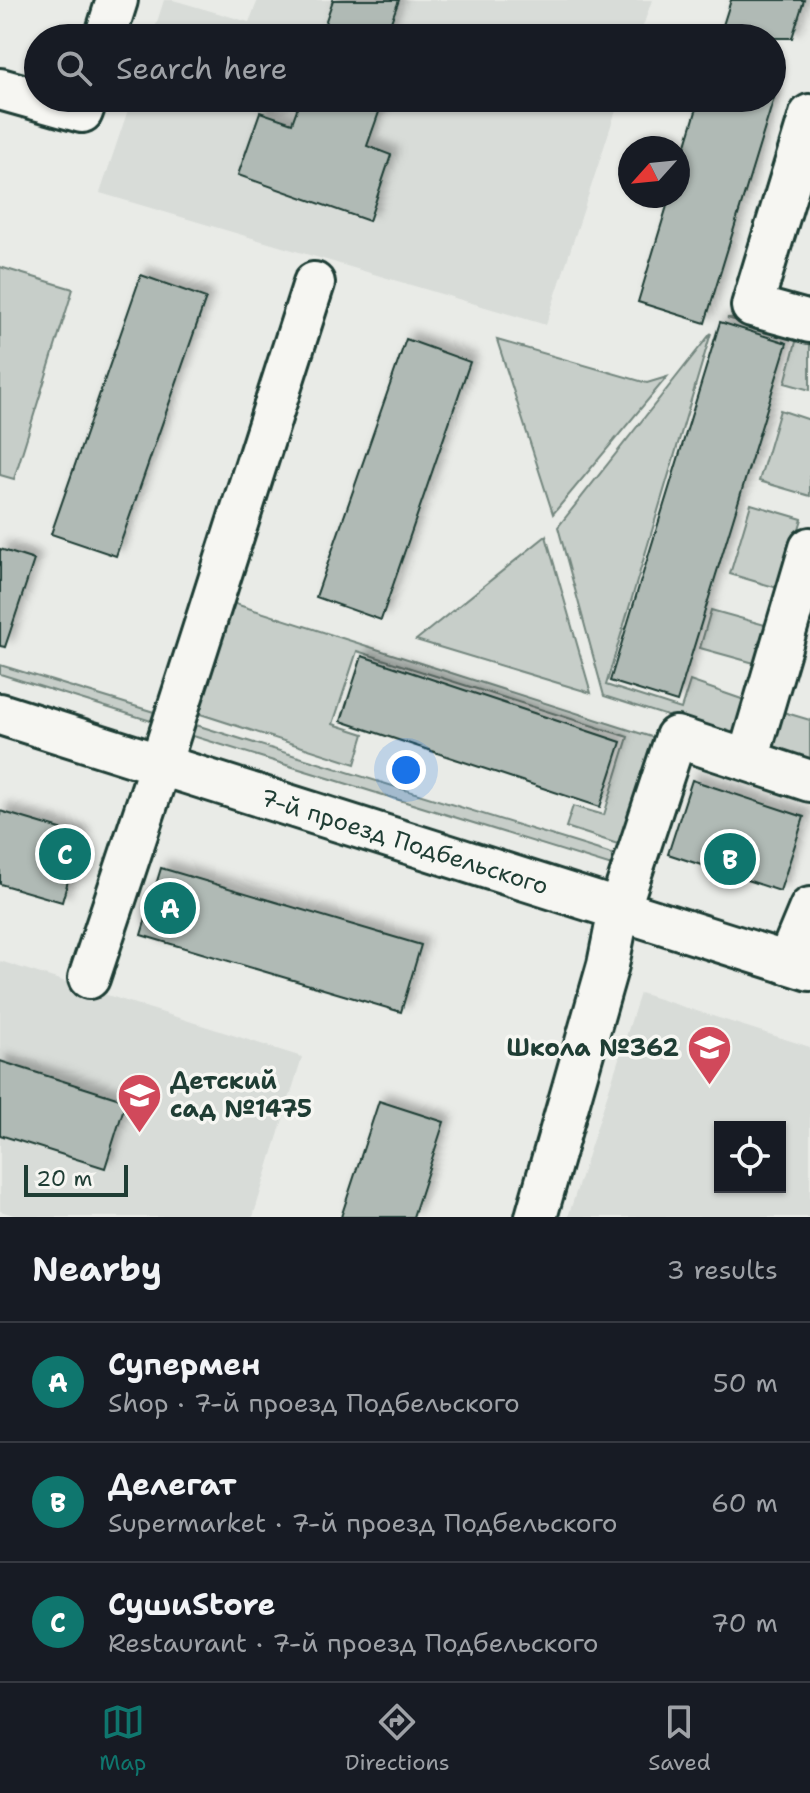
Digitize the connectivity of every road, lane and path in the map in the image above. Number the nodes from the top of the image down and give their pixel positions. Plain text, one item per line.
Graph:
1 (117, 0) edge
2 (109, 24) edge
3 (0, 89) edge
4 (24, 96) edge
5 (810, 115) edge
6 (314, 283) dead end
7 (810, 322) edge
8 (810, 548) edge
9 (0, 714) edge
10 (748, 759) junction
11 (160, 765) junction
12 (810, 781) edge
13 (810, 908) edge
14 (619, 910) junction
15 (798, 967) edge
16 (89, 978) dead end
17 (536, 1217) edge

1 - 2 street
3 - 4 street
5 - 7 street
6 - 11 street
8 - 10 street
9 - 11 street, 7-й проезд Подбельского
10 - 12 street
10 - 14 street
11 - 14 street, 7-й проезд Подбельского
11 - 16 street
13 - 15 street
14 - 15 street, 7-й проезд Подбельского
14 - 17 street

